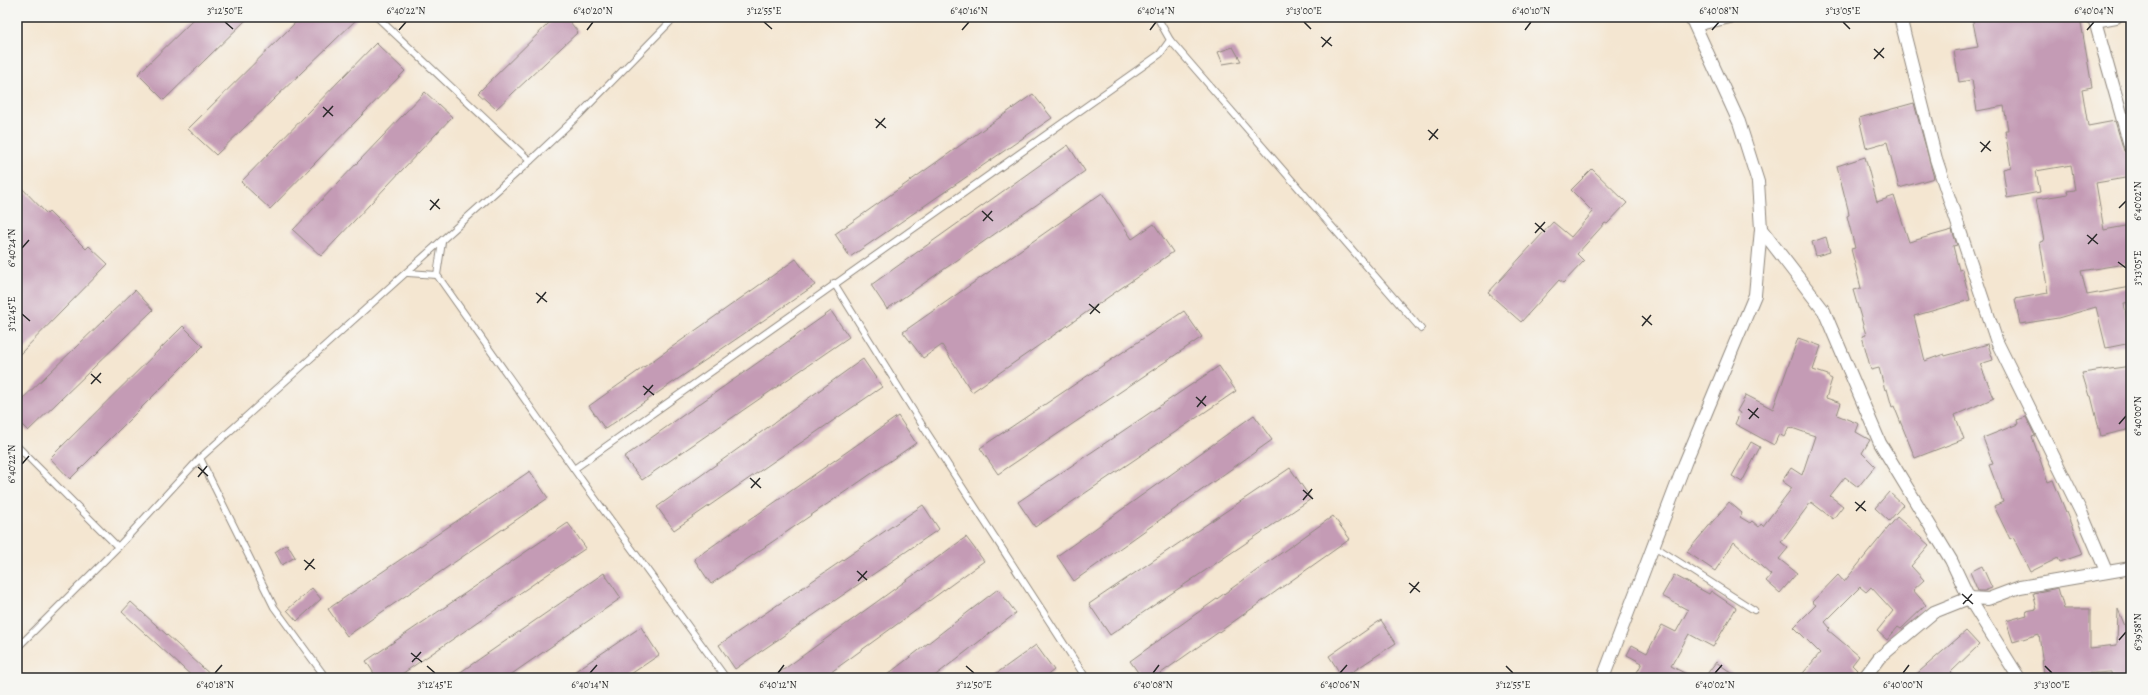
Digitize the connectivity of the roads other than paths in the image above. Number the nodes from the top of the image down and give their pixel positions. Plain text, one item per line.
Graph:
1 (377, 17) edge
2 (675, 17) edge
3 (1157, 17) edge
4 (1730, 17) edge
5 (1900, 17) edge
6 (2116, 17) edge
7 (2094, 19) edge
8 (1693, 21) edge
9 (1170, 40) junction
10 (2131, 149) edge
11 (530, 161) junction
12 (1761, 229) junction
13 (442, 242) junction
14 (408, 273) junction
15 (437, 275) junction
16 (834, 283) junction
17 (1421, 329) dead end
18 (17, 446) edge
19 (200, 458) junction
20 (574, 469) junction
21 (1654, 546) junction
22 (118, 547) junction
23 (2131, 568) edge
24 (2106, 571) junction
25 (1969, 598) junction
26 (1754, 610) dead end
27 (17, 648) edge
28 (326, 678) edge
29 (726, 678) edge
30 (1086, 678) edge
31 (1604, 678) edge
32 (1864, 678) edge
33 (2019, 678) edge

1 - 11 lane
2 - 11 lane
3 - 9 lane
4 - 8 street
5 - 24 street
6 - 7 street
7 - 10 street
8 - 12 street
9 - 16 lane
9 - 17 lane
11 - 13 lane
12 - 21 street
12 - 25 street
13 - 14 lane
13 - 15 lane
14 - 15 lane
14 - 19 lane
15 - 20 lane
16 - 20 lane
16 - 30 lane
18 - 22 lane
19 - 22 lane
19 - 28 lane
20 - 29 lane
21 - 26 lane
21 - 31 street
22 - 27 lane
23 - 24 street
24 - 25 street
25 - 32 street
25 - 33 street

